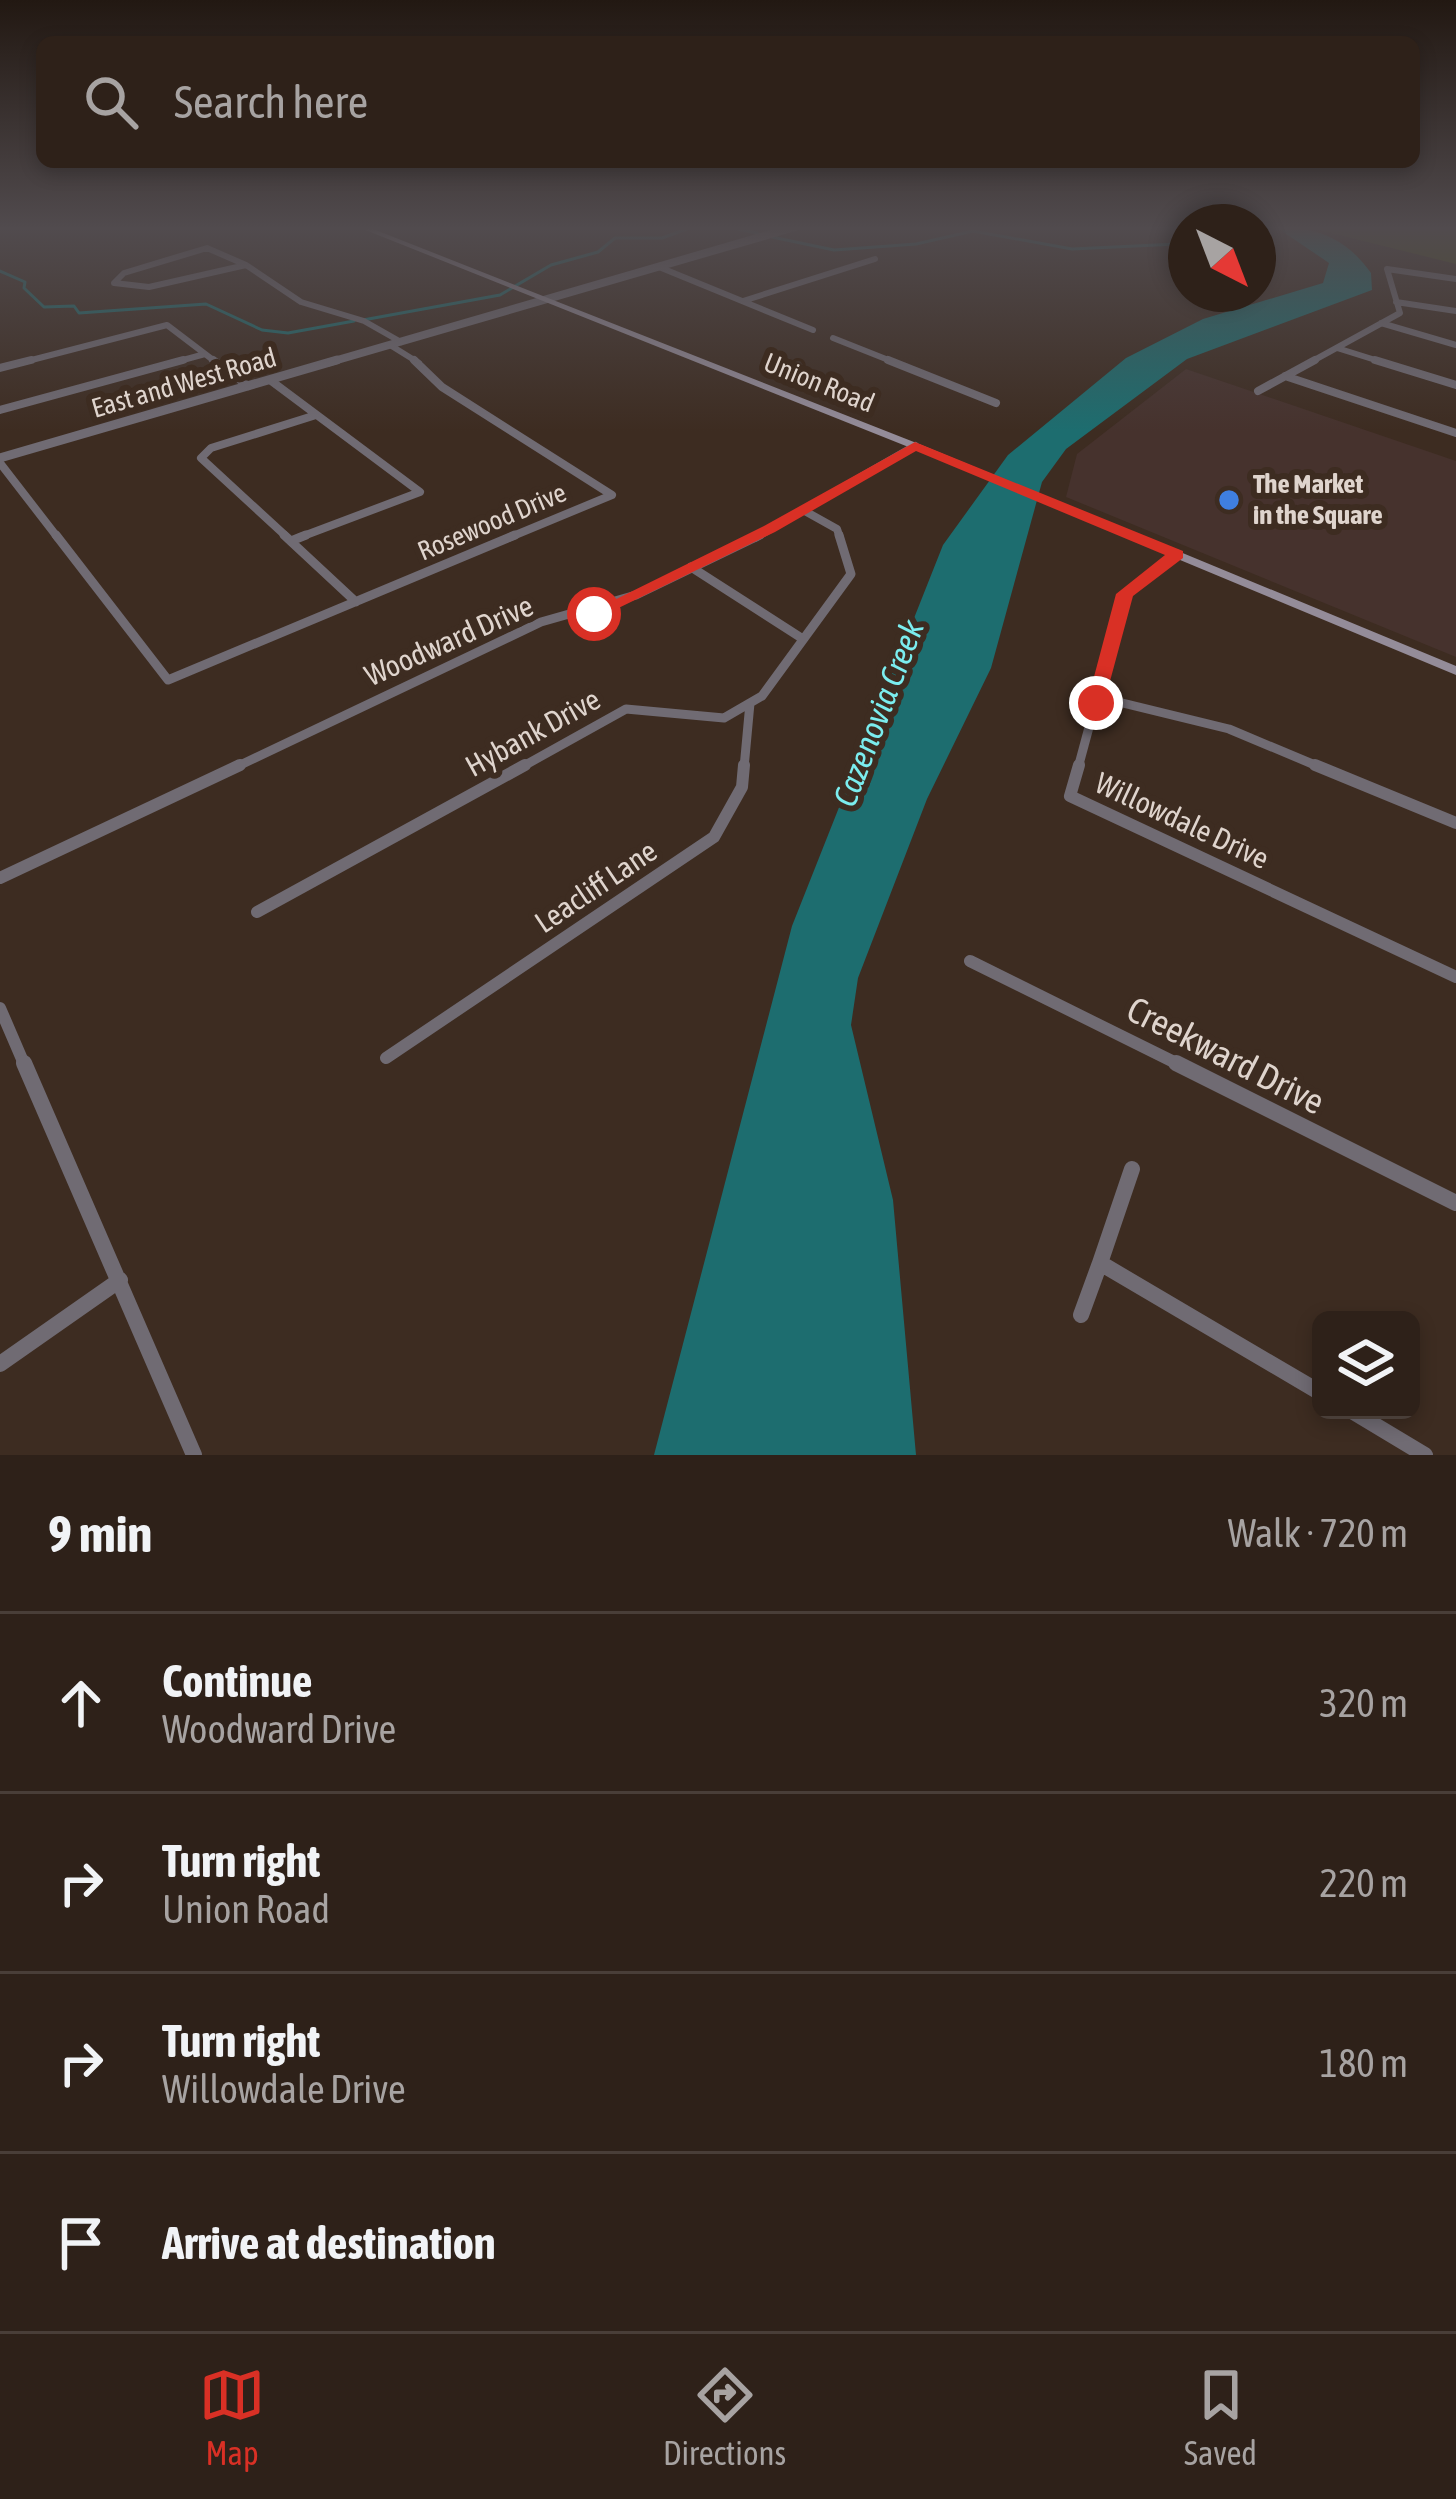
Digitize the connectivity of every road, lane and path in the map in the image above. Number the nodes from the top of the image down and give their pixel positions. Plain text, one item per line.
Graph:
1 (290, 295) edge
2 (532, 295) edge
3 (562, 295) edge
4 (728, 295) edge
5 (762, 295) edge
6 (1394, 295) edge
7 (545, 300) junction
8 (743, 301) junction
9 (1396, 302) junction
10 (1456, 310) edge
11 (1381, 323) junction
12 (813, 329) dead end
13 (833, 338) dead end
14 (396, 343) junction
15 (1456, 345) edge
16 (1337, 348) junction
17 (205, 354) junction
18 (0, 368) edge
19 (1285, 376) junction
20 (270, 380) junction
21 (1456, 385) edge
22 (248, 386) junction
23 (1258, 391) dead end
24 (996, 403) dead end
25 (0, 410) edge
26 (316, 415) junction
27 (1456, 434) edge
28 (915, 446) junction
29 (0, 460) edge
30 (803, 510) junction
31 (291, 541) junction
32 (1177, 554) junction
33 (691, 567) junction
34 (356, 602) junction
35 (803, 639) junction
36 (1456, 671) edge
37 (1098, 697) junction
38 (750, 703) junction
39 (1456, 824) edge
40 (0, 878) edge
41 (257, 912) dead end
42 (970, 961) dead end
43 (1456, 977) edge
44 (0, 1008) edge
45 (386, 1058) dead end
46 (1132, 1169) dead end
47 (1456, 1203) edge
48 (1100, 1263) junction
49 (121, 1280) junction
50 (1081, 1315) dead end
51 (0, 1364) edge
52 (1312, 1388) edge
53 (1365, 1419) edge
54 (194, 1455) edge
55 (1425, 1455) edge

1 - 14 street
2 - 7 main road, Union Road
3 - 7 street, East and West Road
4 - 8 street
5 - 8 street
6 - 9 street
7 - 14 street, East and West Road
7 - 28 main road, Union Road
8 - 12 street
9 - 10 street
9 - 11 street
11 - 15 street
11 - 16 street
13 - 24 street
14 - 20 street, East and West Road
14 - 34 street, Rosewood Drive
16 - 19 street
16 - 21 street
17 - 18 street
17 - 22 street
17 - 25 street
19 - 23 street
19 - 27 street
20 - 22 street, East and West Road
20 - 26 street
22 - 29 street, East and West Road
26 - 31 street
26 - 31 street
28 - 30 street, Woodward Drive
28 - 32 main road, Union Road
29 - 34 street, Rosewood Drive
30 - 33 street, Woodward Drive
30 - 35 street
31 - 34 street
32 - 36 main road, Union Road
32 - 37 street, Willowdale Drive
33 - 35 street
33 - 40 street, Woodward Drive
35 - 38 street
37 - 39 street
37 - 43 street, Willowdale Drive
38 - 41 street, Hybank Drive
38 - 45 street, Leacliff Lane
42 - 47 street, Creekward Drive
44 - 49 street
46 - 48 street
48 - 50 street
48 - 52 street
49 - 51 street
49 - 54 street
53 - 55 street

